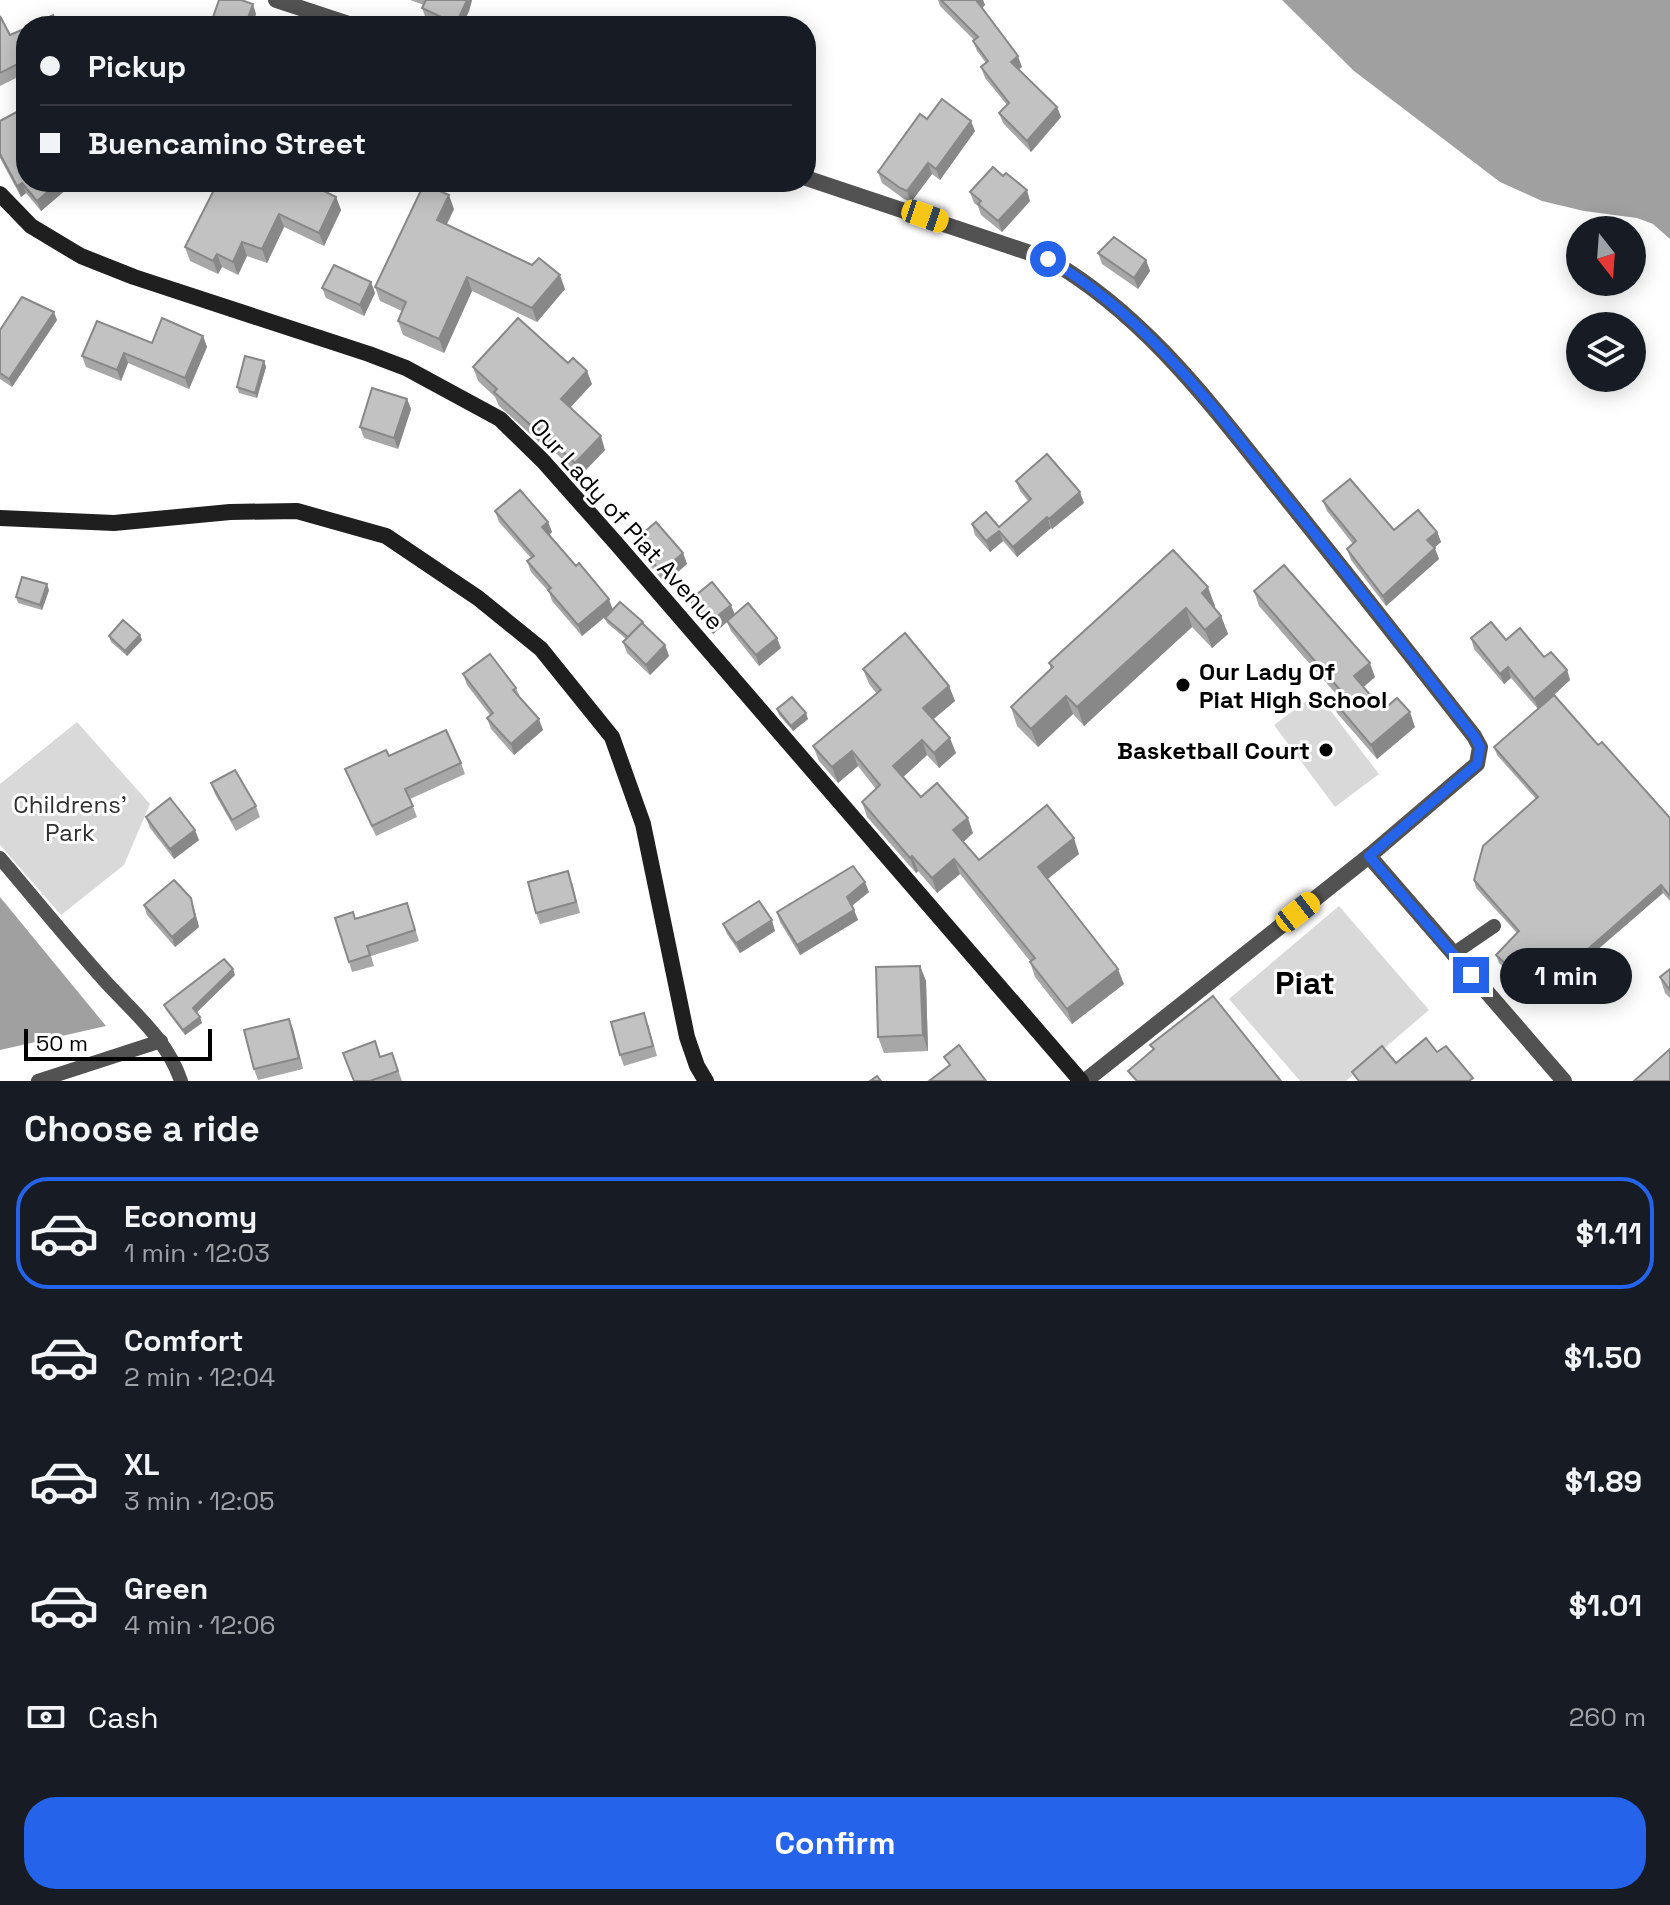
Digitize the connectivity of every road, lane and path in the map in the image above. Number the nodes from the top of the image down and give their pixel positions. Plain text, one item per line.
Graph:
1 (276, 0) edge
2 (325, 16) edge
3 (816, 181) edge
4 (0, 194) edge
5 (0, 518) edge
6 (1369, 856) junction
7 (0, 858) edge
8 (1494, 926) dead end
9 (1453, 954) junction
10 (161, 1041) junction
11 (38, 1081) edge
12 (181, 1081) edge
13 (706, 1081) edge
14 (1083, 1081) edge
15 (1564, 1081) edge

1 - 2 street
3 - 6 street
4 - 14 street, Our Lady of Piat Avenue
5 - 13 street
6 - 9 street
6 - 14 street
7 - 10 lane
8 - 9 lane
9 - 15 street
10 - 11 lane
10 - 12 lane

